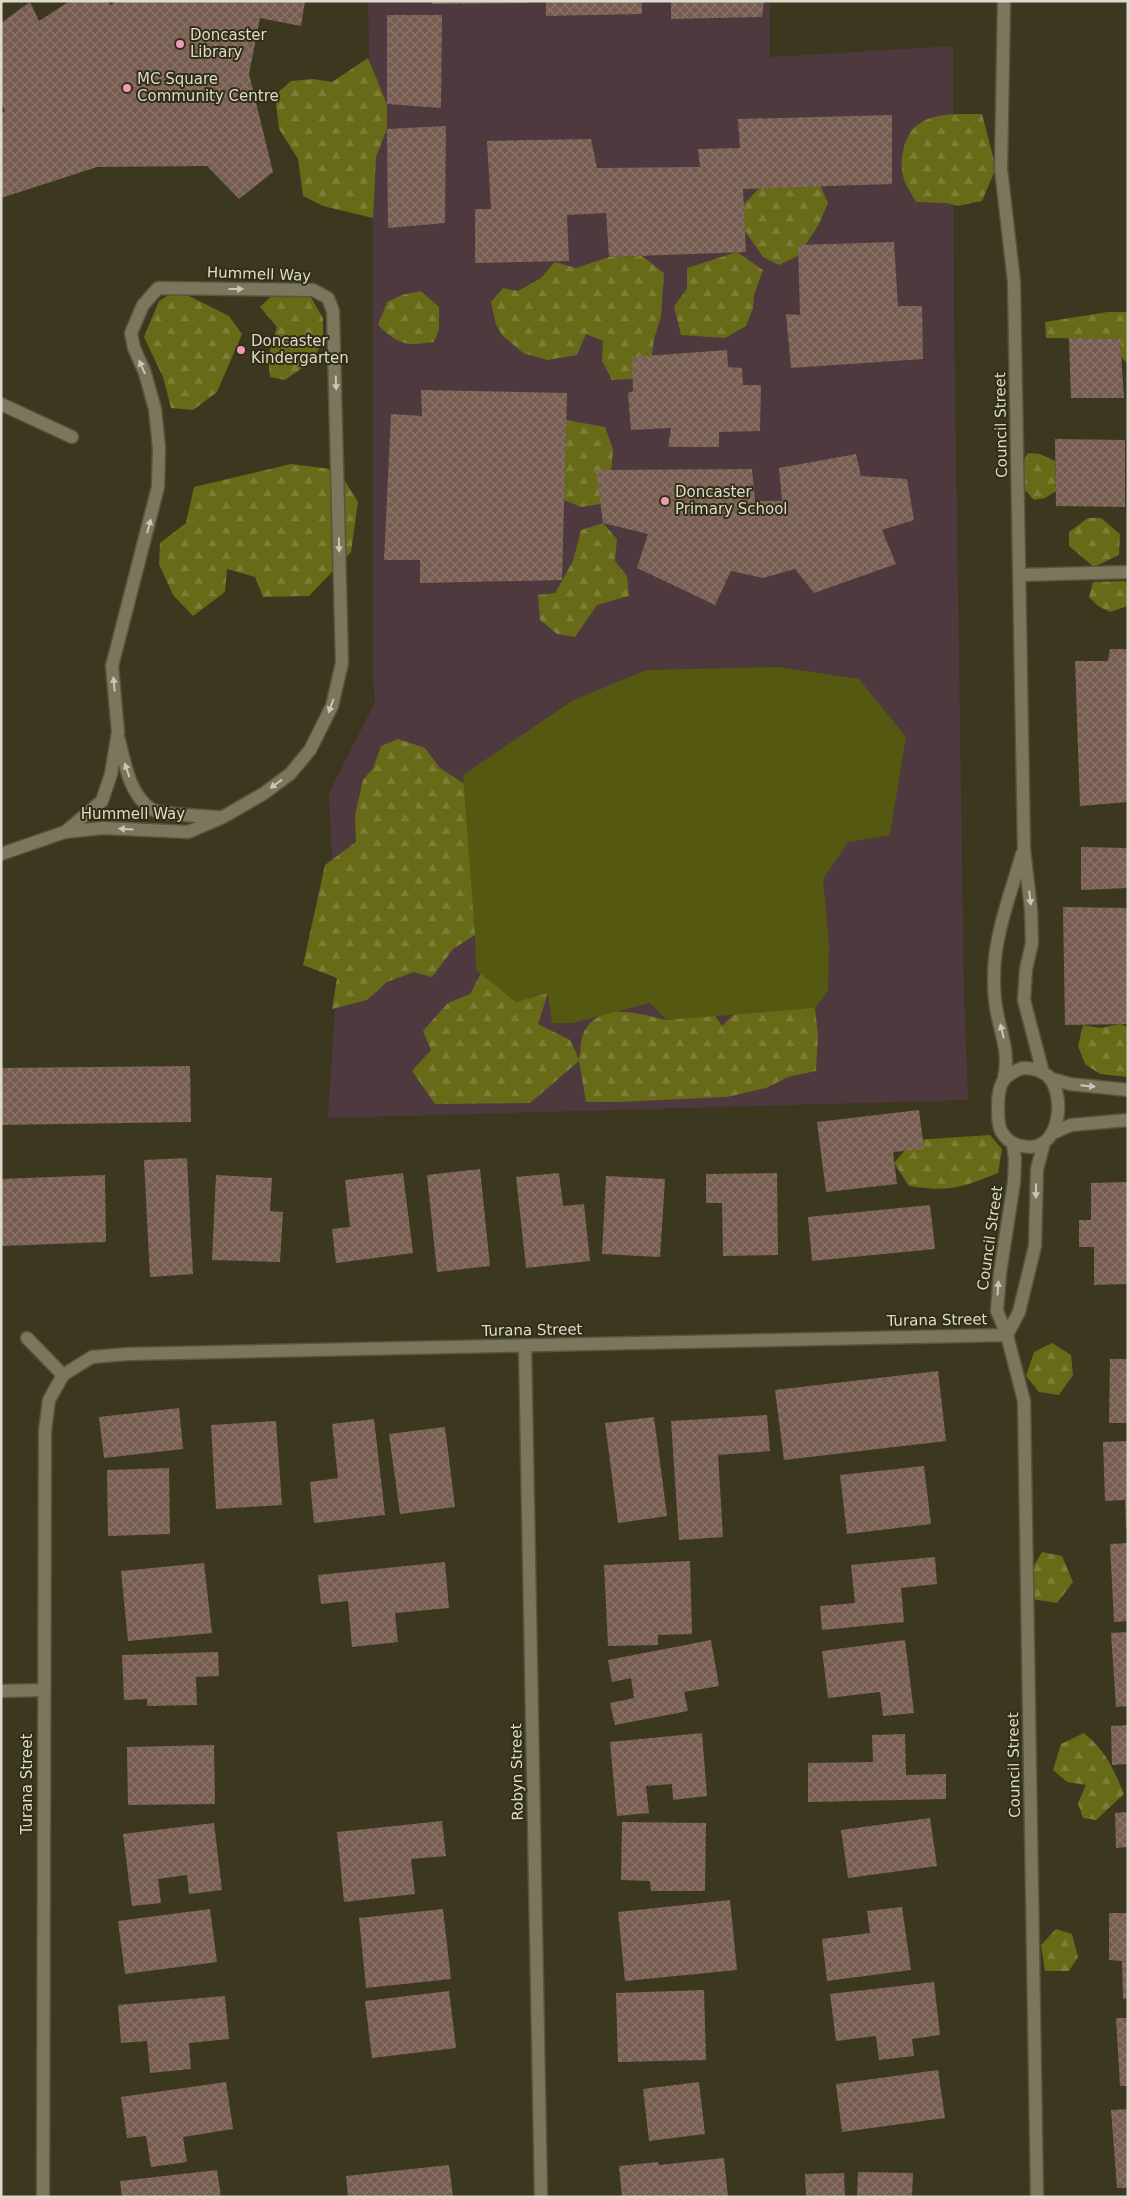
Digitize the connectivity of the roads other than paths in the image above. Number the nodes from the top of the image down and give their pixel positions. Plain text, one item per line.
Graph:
1 (1004, 1) edge
2 (1, 404) edge
3 (72, 437) dead end
4 (1128, 572) edge
5 (1020, 575) junction
6 (118, 732) junction
7 (223, 817) junction
8 (65, 832) junction
9 (1024, 850) junction
10 (1, 854) edge
11 (1046, 1075) junction
12 (1004, 1078) junction
13 (1128, 1090) edge
14 (1128, 1120) edge
15 (1053, 1133) junction
16 (1044, 1143) junction
17 (1013, 1144) junction
18 (1007, 1334) junction
19 (27, 1338) dead end
20 (525, 1346) junction
21 (63, 1375) junction
22 (44, 1690) junction
23 (1, 1691) edge
24 (43, 2197) edge
25 (541, 2197) edge
26 (1037, 2197) edge

1 - 5 street, Council Street
2 - 3 street
4 - 5 street
5 - 9 street, Council Street
7 -> 6 street
6 -> 7 street, Hummell Way
6 - 8 street, Hummell Way
7 -> 8 street, Hummell Way
8 - 10 street, Hummell Way
9 -> 11 street, Council Street
12 -> 9 street, Council Street
11 - 12 street
11 -> 13 street
11 - 15 street
12 - 17 street
14 - 15 street
15 - 16 street
16 - 17 street
16 -> 18 street
18 -> 17 street, Council Street
18 - 20 street, Turana Street
18 - 26 street, Council Street
19 - 21 street
20 - 21 street, Turana Street
20 - 25 street, Robyn Street
21 - 22 street, Turana Street
22 - 23 street
22 - 24 street, Turana Street

